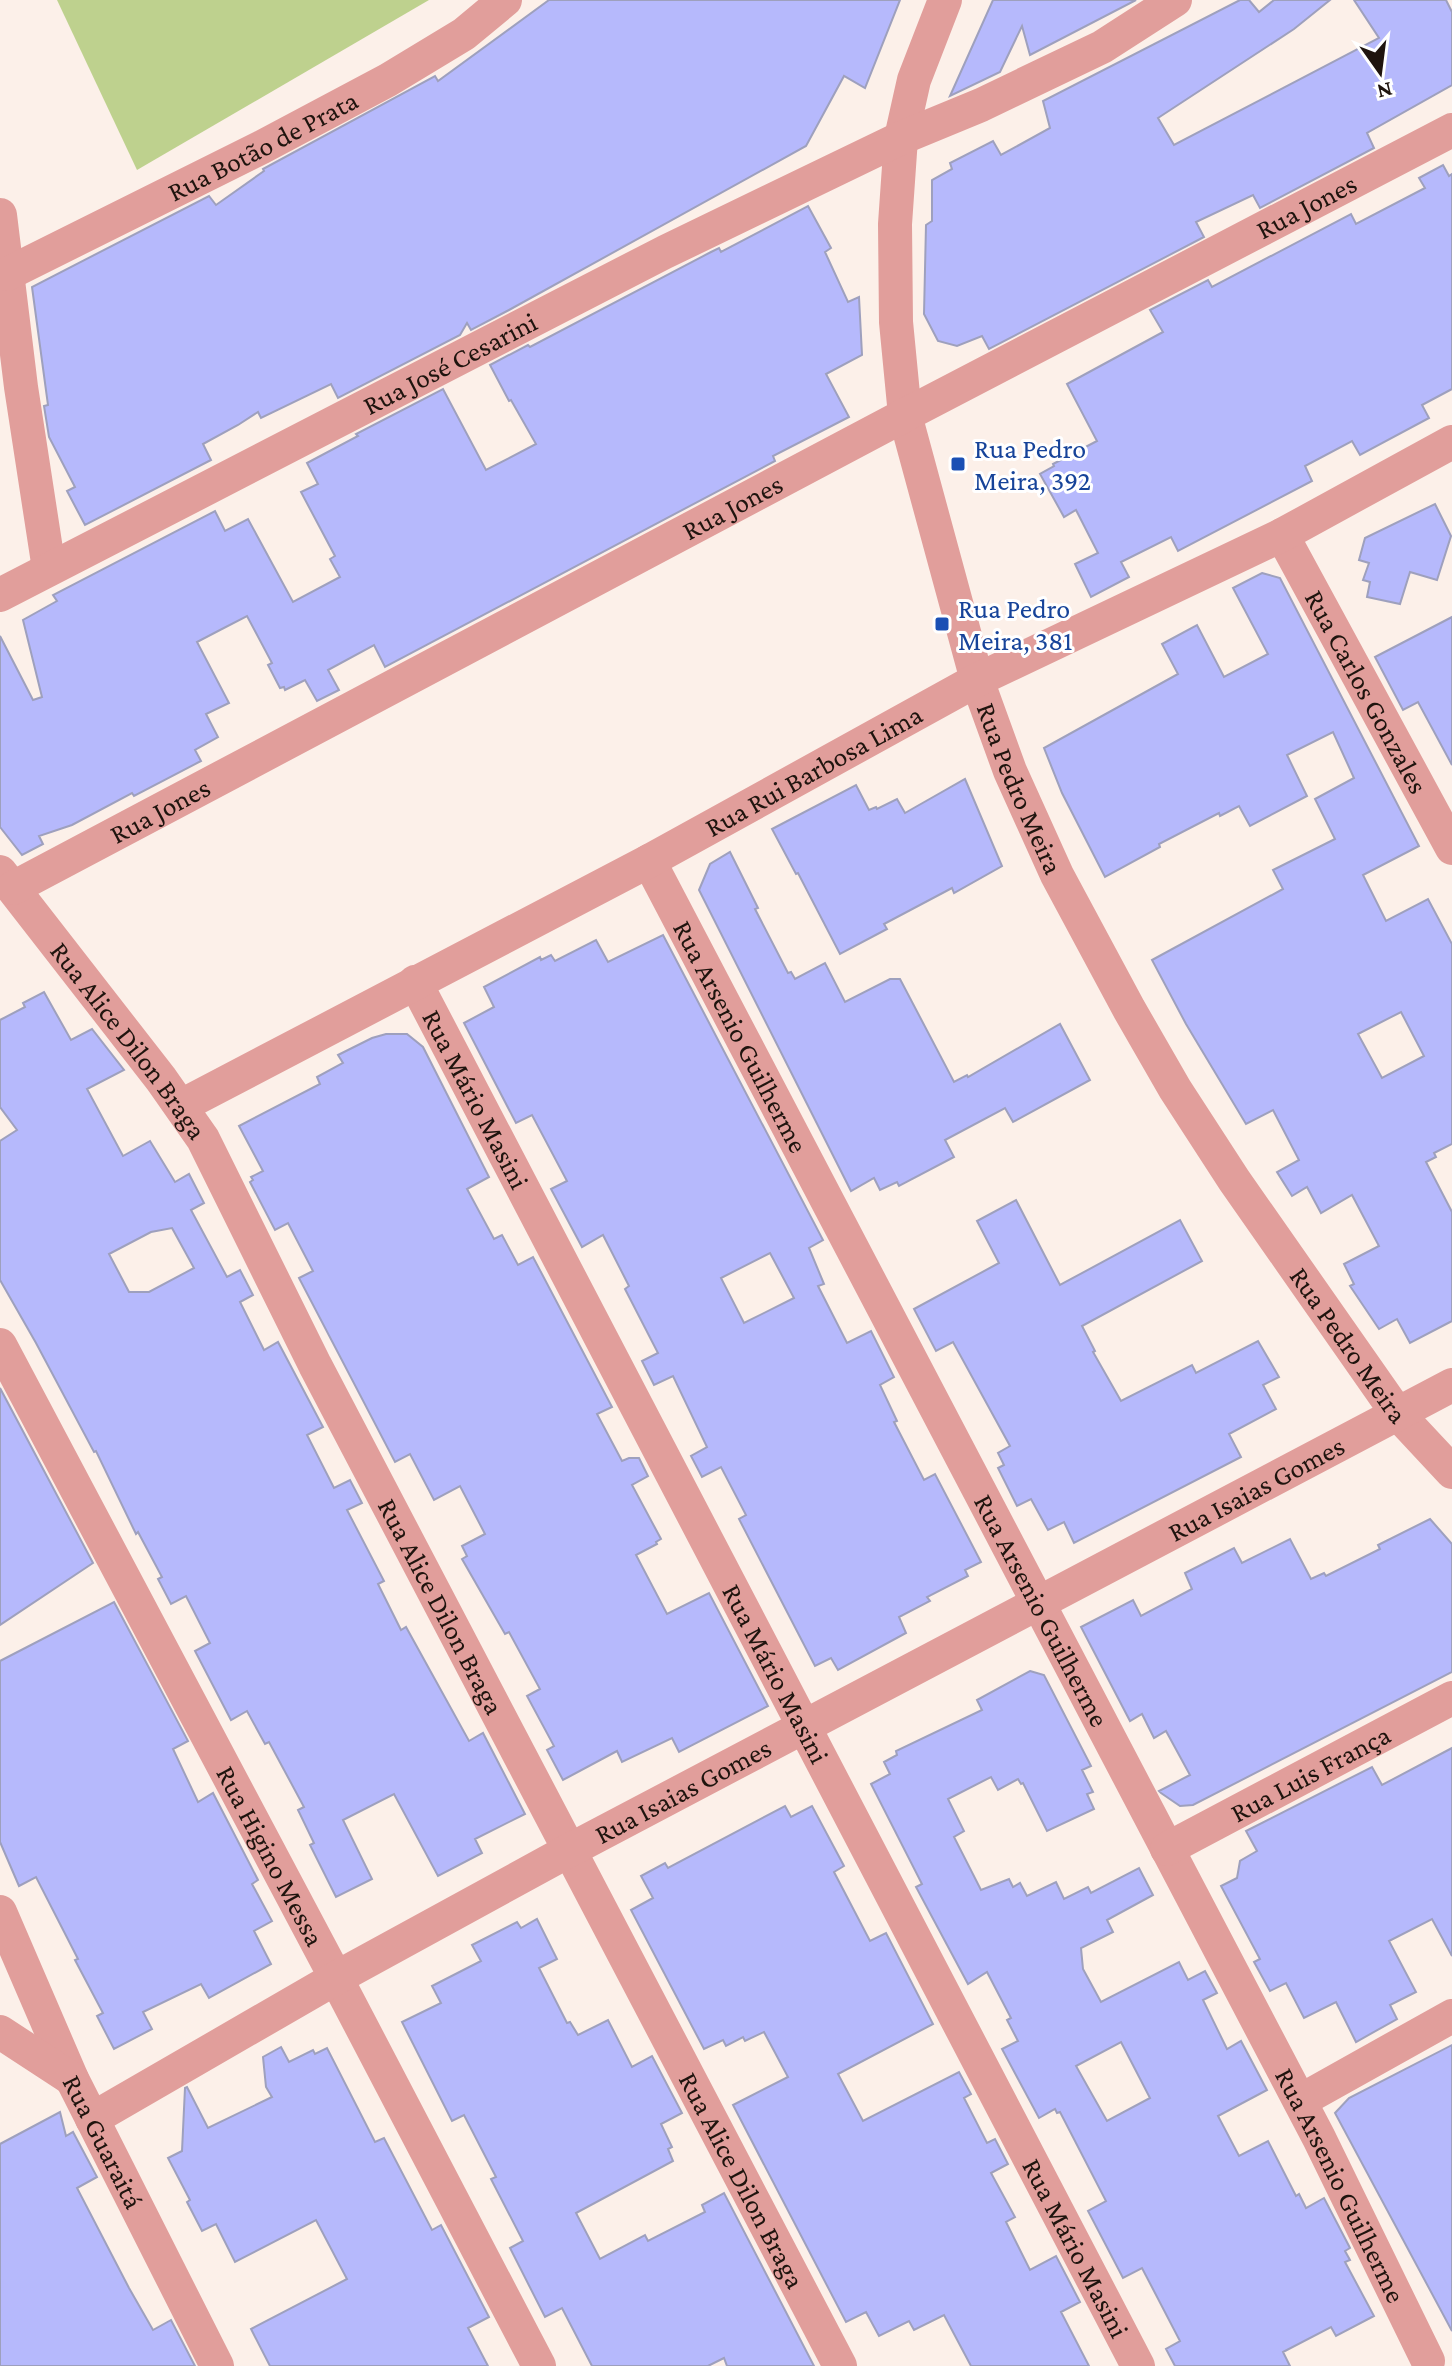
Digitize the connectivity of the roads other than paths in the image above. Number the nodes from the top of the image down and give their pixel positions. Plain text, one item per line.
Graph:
1 (505, 0) edge
2 (945, 0) edge
3 (1175, 0) edge
4 (1452, 130) edge
5 (901, 138) junction
6 (0, 215) edge
7 (7, 274) junction
8 (905, 415) junction
9 (1452, 442) edge
10 (1282, 535) junction
11 (49, 569) junction
12 (0, 595) edge
13 (977, 680) junction
14 (1452, 848) edge
15 (649, 861) junction
16 (6, 880) edge
17 (415, 982) junction
18 (181, 1106) junction
19 (0, 1345) edge
20 (1452, 1385) edge
21 (1397, 1413) junction
22 (1452, 1472) edge
23 (1040, 1604) junction
24 (1452, 1698) edge
25 (805, 1727) junction
26 (1167, 1849) junction
27 (570, 1850) junction
28 (0, 1912) edge
29 (336, 1978) junction
30 (1452, 2016) edge
31 (0, 2032) edge
32 (72, 2079) junction
33 (1300, 2101) junction
34 (92, 2119) junction
35 (1433, 2359) edge
36 (217, 2366) edge
37 (539, 2366) edge
38 (840, 2366) edge
39 (1138, 2366) edge

1 - 7 street, Rua Botão de Prata
2 - 5 street, Rua Pedro Meira
3 - 5 street, Rua José Cesarini
4 - 8 street, Rua Jones
5 - 8 street, Rua Pedro Meira
5 - 11 street, Rua José Cesarini
6 - 7 street
7 - 11 street
8 - 13 street, Rua Pedro Meira
8 - 16 street, Rua Jones
9 - 10 street, Rua Rui Barbosa Lima
10 - 13 street, Rua Rui Barbosa Lima
10 - 14 street, Rua Carlos Gonzales
11 - 12 street, Rua José Cesarini
13 - 15 street, Rua Rui Barbosa Lima
13 - 21 street, Rua Pedro Meira
15 - 17 street, Rua Rui Barbosa Lima
15 - 23 street, Rua Arsenio Guilherme
16 - 18 street, Rua Alice Dilon Braga
17 - 18 street, Rua Rui Barbosa Lima
17 - 25 street, Rua Mário Masini
18 - 27 street, Rua Alice Dilon Braga
19 - 29 street, Rua Higino Messa
20 - 21 street, Rua Isaias Gomes
21 - 22 street, Rua Pedro Meira
21 - 23 street, Rua Isaias Gomes
23 - 25 street, Rua Isaias Gomes
23 - 26 street, Rua Arsenio Guilherme
24 - 26 street, Rua Luis França
25 - 27 street, Rua Isaias Gomes
25 - 39 street, Rua Mário Masini
26 - 33 street, Rua Arsenio Guilherme
27 - 29 street, Rua Isaias Gomes
27 - 38 street, Rua Alice Dilon Braga
28 - 32 street, Rua Guaraitá
29 - 34 street, Rua Isaias Gomes
29 - 37 street, Rua Higino Messa
30 - 33 street
31 - 32 street
32 - 34 street, Rua Guaraitá
33 - 35 street, Rua Arsenio Guilherme
34 - 36 street, Rua Guaraitá

